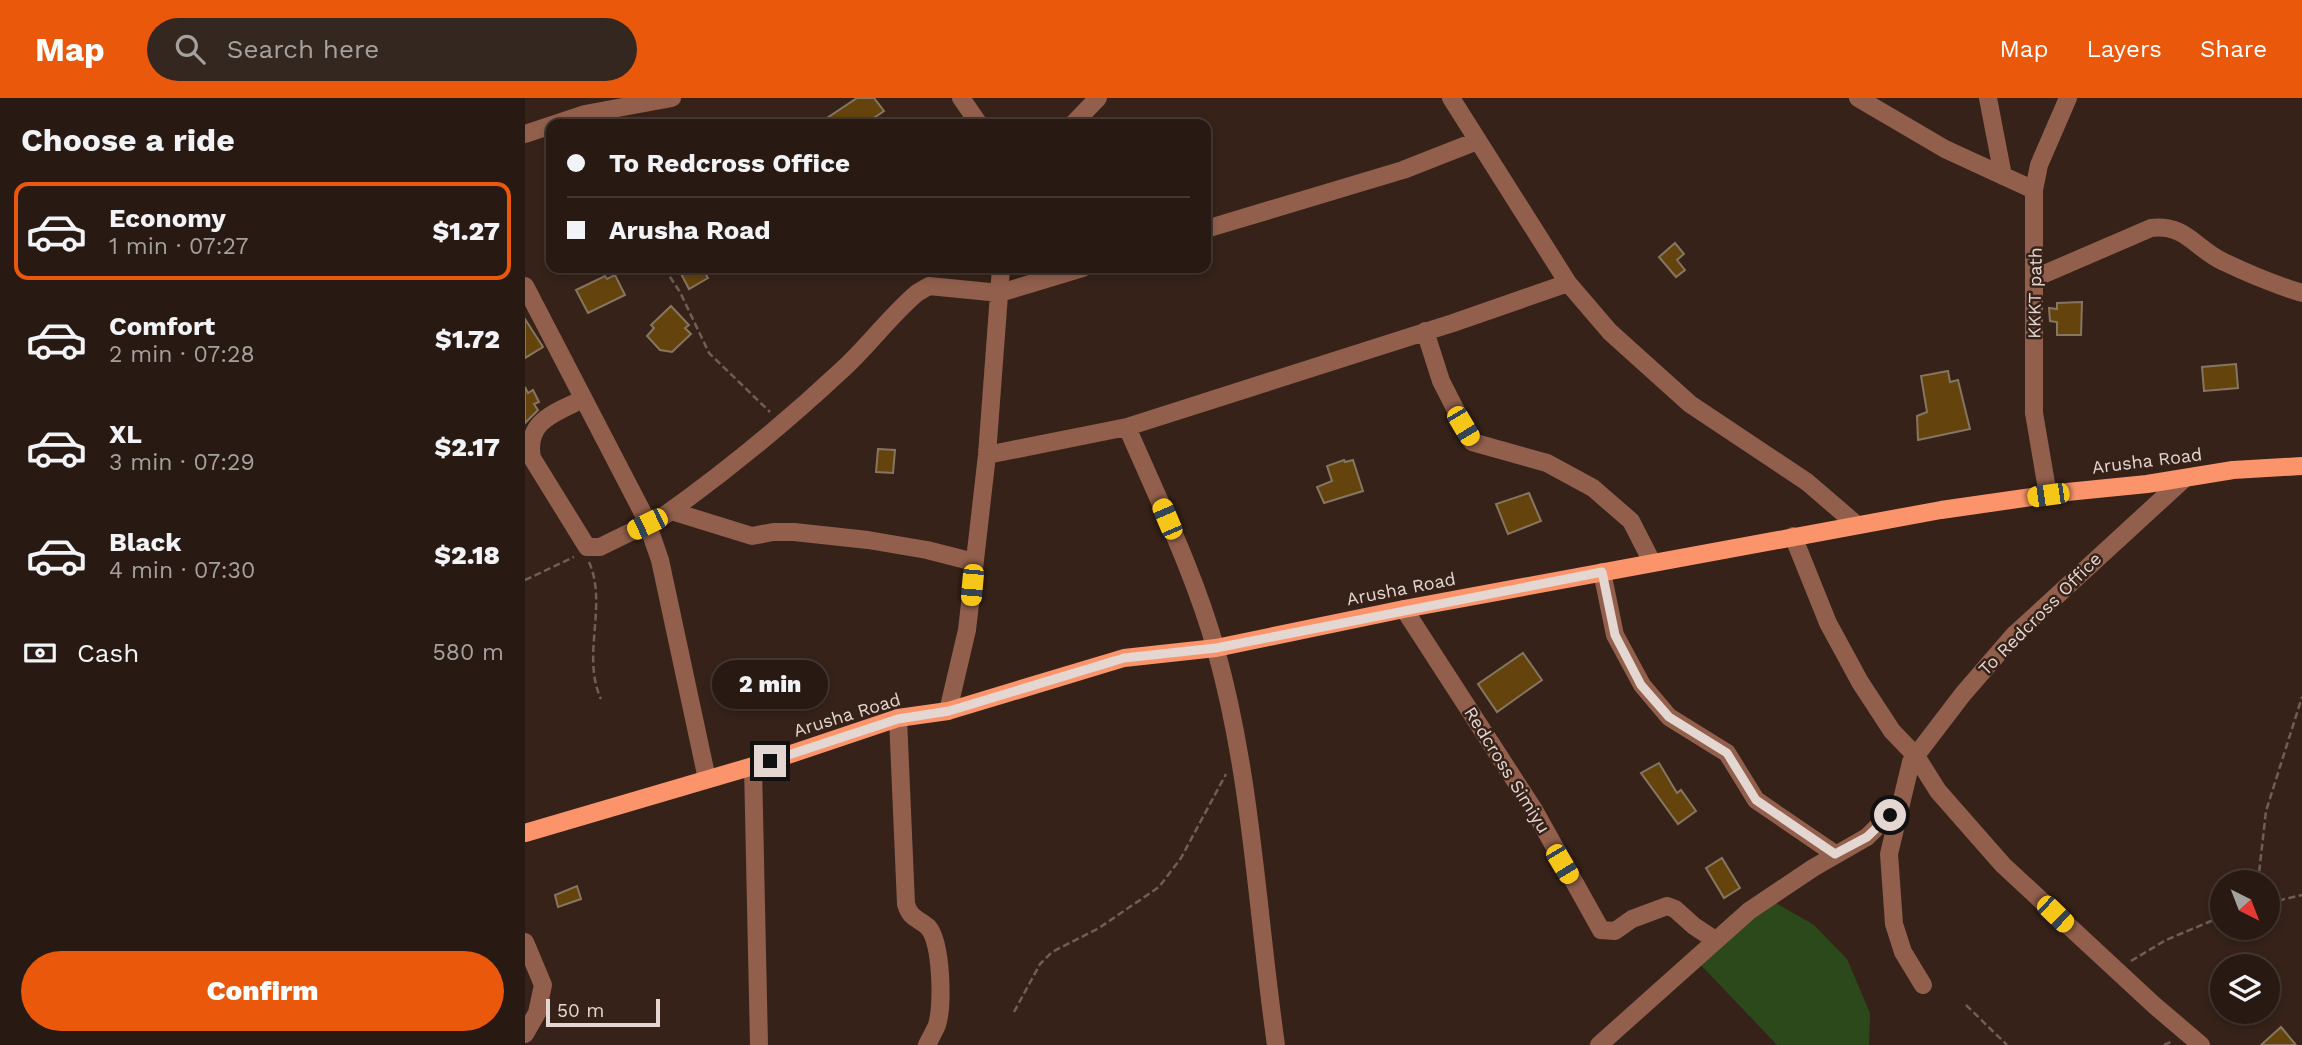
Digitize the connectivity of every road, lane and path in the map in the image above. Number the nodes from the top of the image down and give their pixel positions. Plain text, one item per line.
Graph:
1 (672, 98) edge
2 (961, 98) edge
3 (1098, 98) edge
4 (1451, 98) edge
5 (1858, 98) edge
6 (1987, 98) edge
7 (2068, 98) edge
8 (582, 106) edge
9 (556, 119) edge
10 (976, 119) edge
11 (1078, 119) edge
12 (546, 124) edge
13 (525, 134) edge
14 (1477, 141) junction
15 (2003, 176) junction
16 (2034, 190) junction
17 (1211, 227) edge
18 (667, 273) edge
19 (1001, 273) edge
20 (1066, 273) edge
21 (2035, 278) junction
22 (1568, 283) junction
23 (525, 286) edge
24 (1000, 293) junction
25 (2302, 293) edge
26 (1425, 331) junction
27 (583, 400) junction
28 (782, 425) junction
29 (1127, 427) junction
30 (987, 455) junction
31 (2302, 455) edge
32 (2294, 466) edge
33 (2185, 478) junction
34 (2048, 495) junction
35 (671, 512) junction
36 (1857, 525) junction
37 (648, 526) junction
38 (1793, 536) junction
39 (589, 550) junction
40 (974, 562) junction
41 (1652, 562) junction
42 (1602, 572) junction
43 (525, 580) edge
44 (1404, 609) junction
45 (1216, 648) junction
46 (2302, 697) edge
47 (601, 699) dead end
48 (949, 711) junction
49 (898, 719) junction
50 (1916, 755) junction
51 (753, 766) junction
52 (1227, 772) dead end
53 (707, 779) junction
54 (1900, 804) junction
55 (525, 833) edge
56 (1835, 854) junction
57 (2259, 870) edge
58 (2302, 895) edge
59 (2280, 900) edge
60 (2210, 921) edge
61 (1715, 940) junction
62 (525, 942) edge
63 (2116, 970) junction
64 (1923, 985) dead end
65 (1966, 1005) dead end
66 (1014, 1012) dead end
67 (525, 1034) edge
68 (759, 1045) edge
69 (927, 1045) edge
70 (1273, 1045) edge
71 (1599, 1045) edge
72 (2007, 1045) edge
73 (2201, 1045) edge

1 - 8 street
2 - 10 street
3 - 11 street
4 - 14 street
5 - 15 street
6 - 15 street
7 - 16 street, KKKT path
8 - 9 street
12 - 13 street
14 - 17 street
14 - 22 street
15 - 16 street
16 - 21 street, KKKT path
18 - 28 path
19 - 24 street
20 - 24 street
21 - 25 street
21 - 34 street, KKKT path
22 - 26 street
22 - 36 street
23 - 27 street
24 - 28 street
24 - 30 street
26 - 29 street
26 - 41 street
27 - 37 street
27 - 39 street
28 - 35 street
29 - 30 street
29 - 45 street
30 - 40 street
31 - 32 street
32 - 33 main road, Arusha Road
33 - 34 main road, Arusha Road
33 - 50 street, To Redcross Office
34 - 36 main road, Arusha Road
35 - 37 street
35 - 40 street
36 - 38 main road, Arusha Road
37 - 39 street
37 - 53 street
38 - 41 main road, Arusha Road
38 - 50 street
39 - 43 path
39 - 47 path
40 - 48 street
41 - 42 main road, Arusha Road
42 - 44 main road, Arusha Road
42 - 56 street
44 - 45 main road, Arusha Road
44 - 61 street, Redcross Simiyu
45 - 48 main road, Arusha Road
45 - 70 street
46 - 57 path
48 - 49 main road, Arusha Road
49 - 51 main road, Arusha Road
49 - 69 street
50 - 54 street, To Redcross Office
50 - 63 street
51 - 53 main road, Arusha Road
51 - 68 street
52 - 66 path
53 - 55 main road, Arusha Road
54 - 56 street
54 - 64 street, To Redcross Office
56 - 61 street
58 - 59 path
60 - 63 path
61 - 71 street
62 - 67 street
63 - 73 street
65 - 72 path

